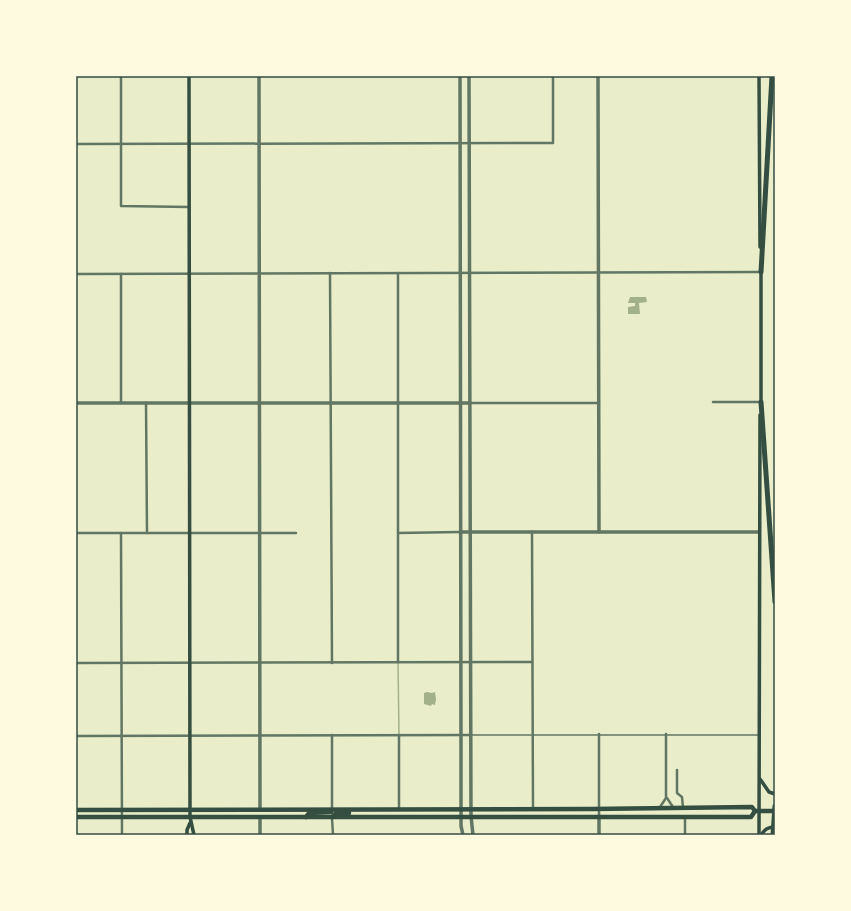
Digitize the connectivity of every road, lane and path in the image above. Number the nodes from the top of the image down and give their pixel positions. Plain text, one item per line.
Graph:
1 (121, 76) edge
2 (189, 76) edge
3 (259, 76) edge
4 (460, 76) edge
5 (469, 76) edge
6 (553, 76) edge
7 (598, 76) edge
8 (759, 76) edge
9 (772, 76) edge
10 (76, 144) edge
11 (121, 144) junction
12 (189, 144) junction
13 (259, 144) junction
14 (460, 144) junction
15 (469, 144) junction
16 (189, 207) junction
17 (761, 272) junction
18 (330, 273) junction
19 (398, 273) junction
20 (460, 273) junction
21 (470, 273) junction
22 (599, 273) junction
23 (76, 274) edge
24 (121, 274) junction
25 (189, 274) junction
26 (259, 274) junction
27 (599, 402) junction
28 (713, 402) dead end
29 (761, 402) junction
30 (76, 403) edge
31 (121, 403) junction
32 (146, 403) junction
33 (190, 403) junction
34 (259, 403) junction
35 (331, 403) junction
36 (398, 403) junction
37 (460, 403) junction
38 (470, 403) junction
39 (398, 532) junction
40 (460, 532) junction
41 (470, 532) junction
42 (532, 532) junction
43 (599, 532) junction
44 (759, 532) junction
45 (76, 533) edge
46 (121, 533) junction
47 (147, 533) junction
48 (190, 533) junction
49 (260, 533) junction
50 (296, 533) dead end
51 (775, 602) edge
52 (398, 662) junction
53 (460, 662) junction
54 (471, 662) junction
55 (532, 662) junction
56 (76, 663) edge
57 (122, 663) junction
58 (190, 663) junction
59 (260, 663) junction
60 (332, 663) junction
61 (599, 734) junction
62 (666, 734) junction
63 (190, 735) junction
64 (260, 735) junction
65 (332, 735) junction
66 (399, 735) junction
67 (460, 735) junction
68 (471, 735) junction
69 (532, 735) junction
70 (759, 735) junction
71 (76, 736) edge
72 (122, 736) junction
73 (677, 770) dead end
74 (759, 778) junction
75 (775, 794) edge
76 (666, 798) junction
77 (775, 806) edge
78 (659, 808) junction
79 (673, 808) junction
80 (683, 808) junction
81 (599, 809) junction
82 (76, 810) edge
83 (122, 810) junction
84 (190, 810) junction
85 (260, 810) junction
86 (332, 810) junction
87 (363, 810) junction
88 (399, 810) junction
89 (461, 810) junction
90 (471, 810) junction
91 (533, 810) junction
92 (757, 811) junction
93 (775, 811) edge
94 (461, 816) junction
95 (471, 816) junction
96 (599, 816) junction
97 (685, 816) junction
98 (76, 817) edge
99 (122, 817) junction
100 (190, 817) junction
101 (260, 817) junction
102 (306, 817) junction
103 (332, 817) junction
104 (190, 822) junction
105 (775, 827) edge
106 (122, 835) edge
107 (187, 835) edge
108 (194, 835) edge
109 (260, 835) edge
110 (333, 835) edge
111 (463, 835) edge
112 (473, 835) edge
113 (599, 835) edge
114 (685, 835) edge
115 (760, 835) edge
116 (773, 835) edge

1 - 11 street
2 - 12 main road
3 - 13 street
4 - 14 street
5 - 15 street
6 - 15 street
7 - 22 street
8 - 17 main road
9 - 17 highway
10 - 11 street
11 - 12 street
11 - 16 street
12 - 13 street
12 - 16 main road
13 - 14 street
13 - 26 street
14 - 15 street
14 - 20 street
15 - 21 street
16 - 25 main road
17 - 22 street
17 - 29 main road
18 - 19 street
18 - 26 street
18 - 35 street
19 - 20 street
19 - 36 street
20 - 21 street
20 - 37 street
21 - 22 street
21 - 38 street
22 - 27 street
23 - 24 street
24 - 25 street
24 - 31 street
25 - 26 street
25 - 33 main road
26 - 34 street
27 - 38 street
27 - 43 street
28 - 29 street
29 - 44 main road
29 - 51 highway
30 - 31 street
31 - 32 street
32 - 33 street
32 - 47 street
33 - 34 street
33 - 48 main road
34 - 35 street
34 - 49 street
35 - 36 street
35 - 60 street
36 - 37 street
36 - 39 street
37 - 38 street
37 - 40 street
38 - 41 street
39 - 40 street
39 - 52 street
40 - 41 street
40 - 53 street
41 - 42 street
41 - 54 street
42 - 43 street
42 - 55 street
43 - 44 street
44 - 70 main road
45 - 46 street
46 - 47 street
46 - 57 street
47 - 48 street
48 - 49 street
48 - 58 main road
49 - 50 street
49 - 59 street
52 - 53 street
52 - 60 street
53 - 54 street
53 - 67 street
54 - 55 street
54 - 68 street
55 - 69 street
56 - 57 street
57 - 58 street
57 - 72 street
58 - 59 street
58 - 63 main road
59 - 60 street
59 - 64 street
61 - 62 lane
61 - 69 lane
61 - 81 street
62 - 70 lane
62 - 76 street
63 - 64 street
63 - 72 street
63 - 84 main road
64 - 65 street
64 - 85 street
65 - 66 street
65 - 86 street
66 - 67 street
66 - 88 street
67 - 68 street
67 - 89 street
68 - 69 lane
68 - 90 street
69 - 91 street
70 - 74 main road
71 - 72 street
72 - 83 street
73 - 80 street
74 - 75 main road
74 - 92 main road
76 - 78 street
76 - 79 street
77 - 116 highway
78 - 79 highway
78 - 81 highway
79 - 80 highway
80 - 92 highway
81 - 91 highway
81 - 96 street
82 - 83 highway
83 - 84 highway
83 - 99 street
84 - 85 highway
84 - 100 main road
85 - 86 highway
86 - 87 highway
86 - 102 highway
87 - 88 highway
87 - 103 highway
88 - 89 highway
89 - 90 highway
89 - 94 street
90 - 91 highway
90 - 95 street
92 - 93 highway
92 - 97 highway
92 - 115 main road
94 - 95 highway
94 - 103 highway
94 - 111 street
95 - 96 highway
95 - 112 street
96 - 97 highway
96 - 113 street
97 - 114 street
98 - 99 highway
99 - 100 highway
99 - 106 street
100 - 101 highway
100 - 104 main road
101 - 102 highway
101 - 109 street
102 - 103 highway
103 - 110 street
104 - 107 main road
104 - 108 main road
105 - 115 main road

